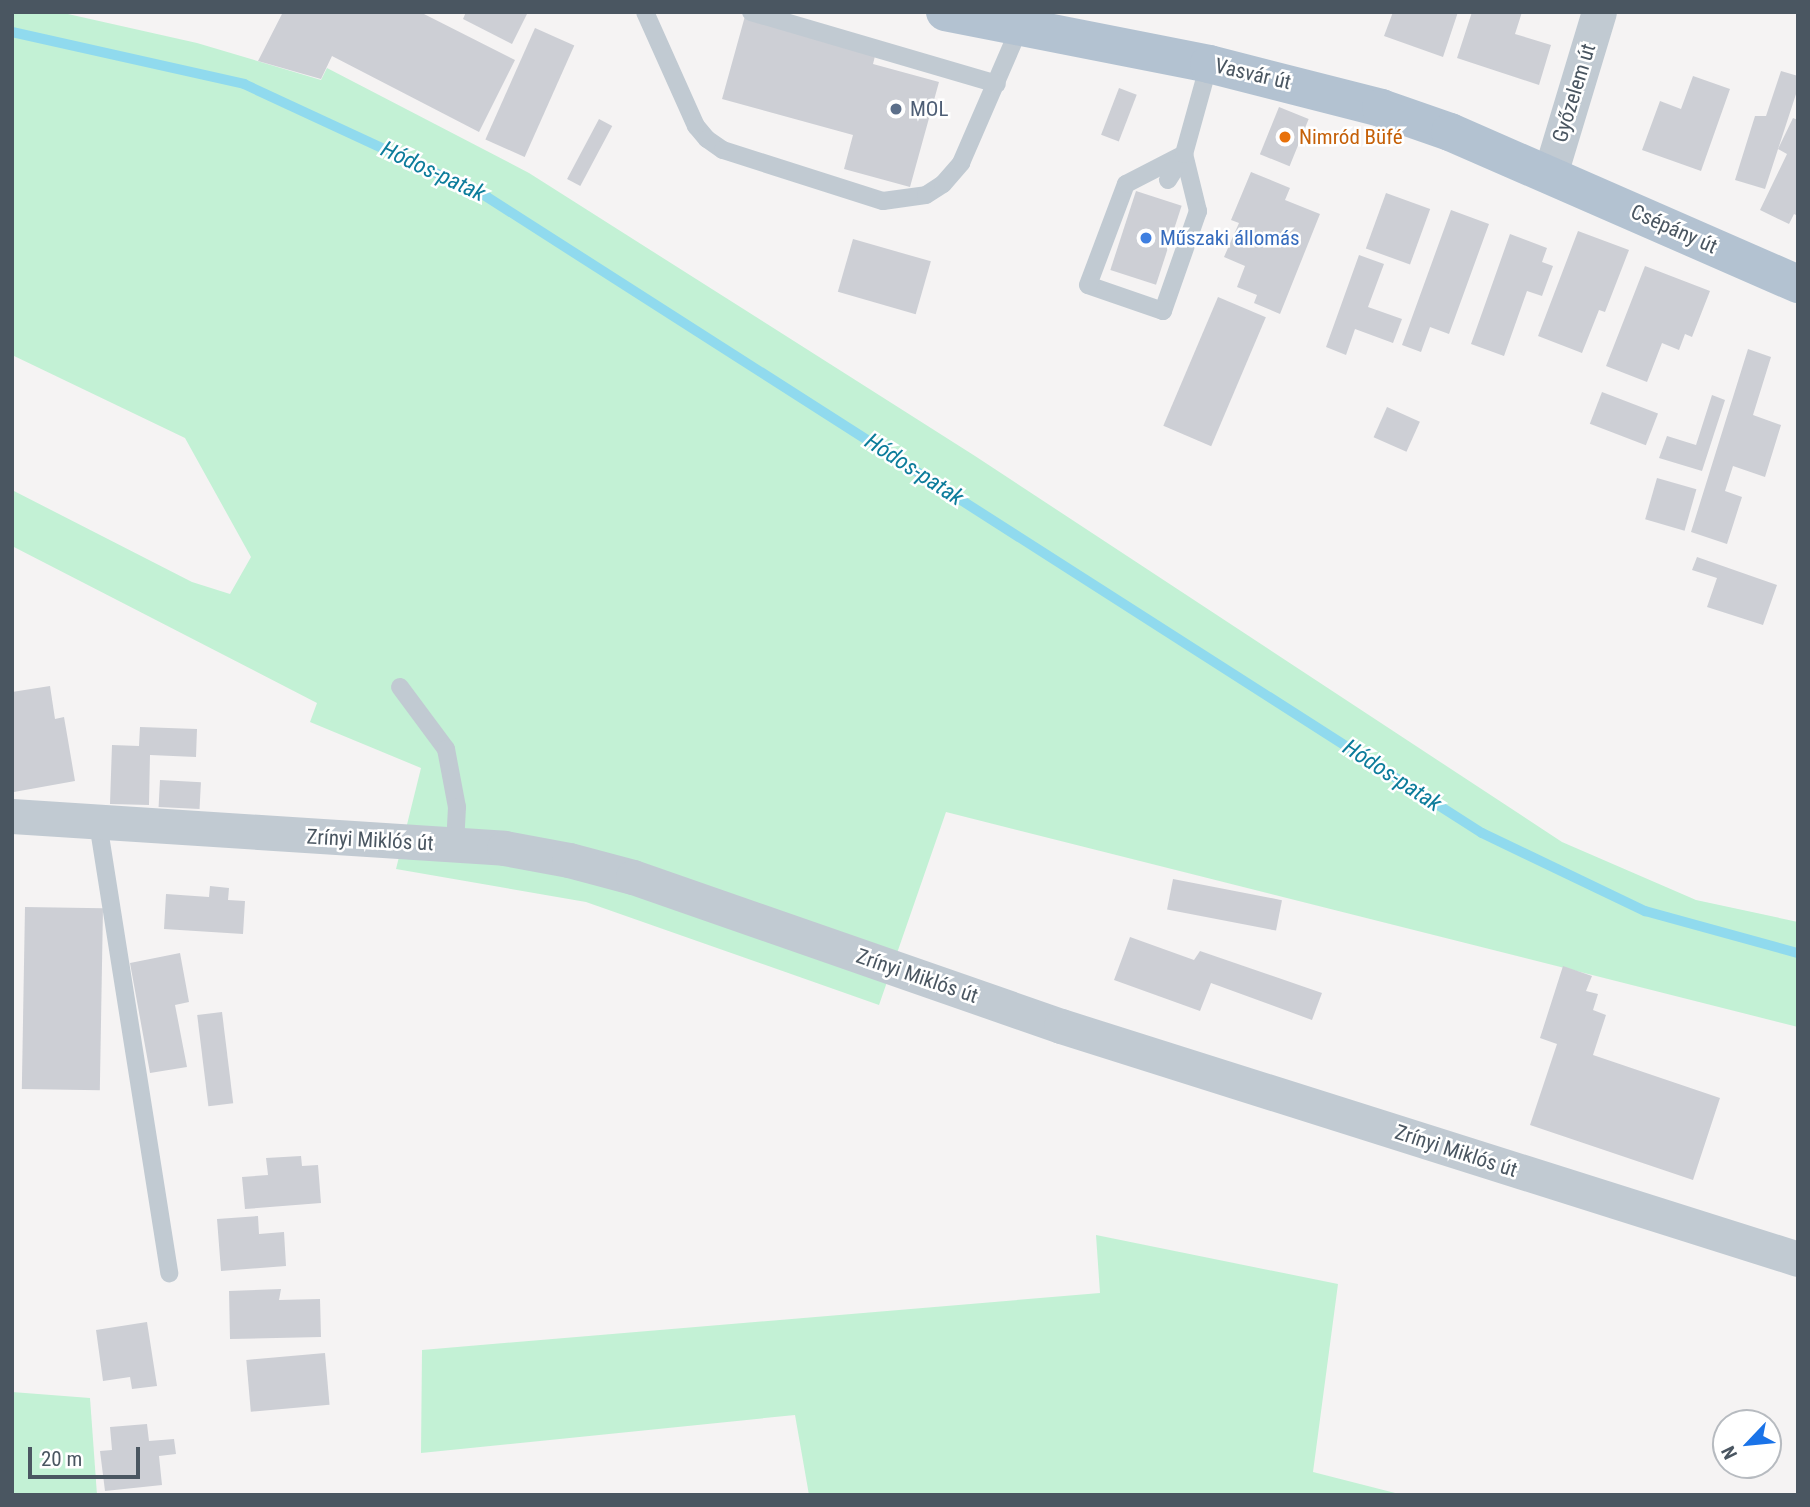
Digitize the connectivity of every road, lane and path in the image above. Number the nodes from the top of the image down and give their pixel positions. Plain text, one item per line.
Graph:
1 (645, 12) edge
2 (751, 12) edge
3 (945, 12) edge
4 (1599, 12) edge
5 (1019, 29) junction
6 (1209, 64) junction
7 (997, 84) junction
8 (1184, 154) junction
9 (1550, 174) junction
10 (1168, 180) dead end
11 (1798, 284) edge
12 (400, 687) dead end
13 (12, 816) edge
14 (98, 823) junction
15 (455, 845) junction
16 (1798, 1259) edge
17 (169, 1273) dead end

1 - 7 lane
2 - 7 lane
3 - 5 main road, Vasvár út
4 - 9 street, Győzelem út
5 - 6 main road, Vasvár út
5 - 7 lane
6 - 8 lane
6 - 9 main road, Vasvár út
8 - 8 lane
8 - 10 lane
9 - 11 main road, Csépány út
12 - 15 lane
13 - 14 street, Zrínyi Miklós út
14 - 15 street, Zrínyi Miklós út
14 - 17 lane
15 - 16 street, Zrínyi Miklós út

